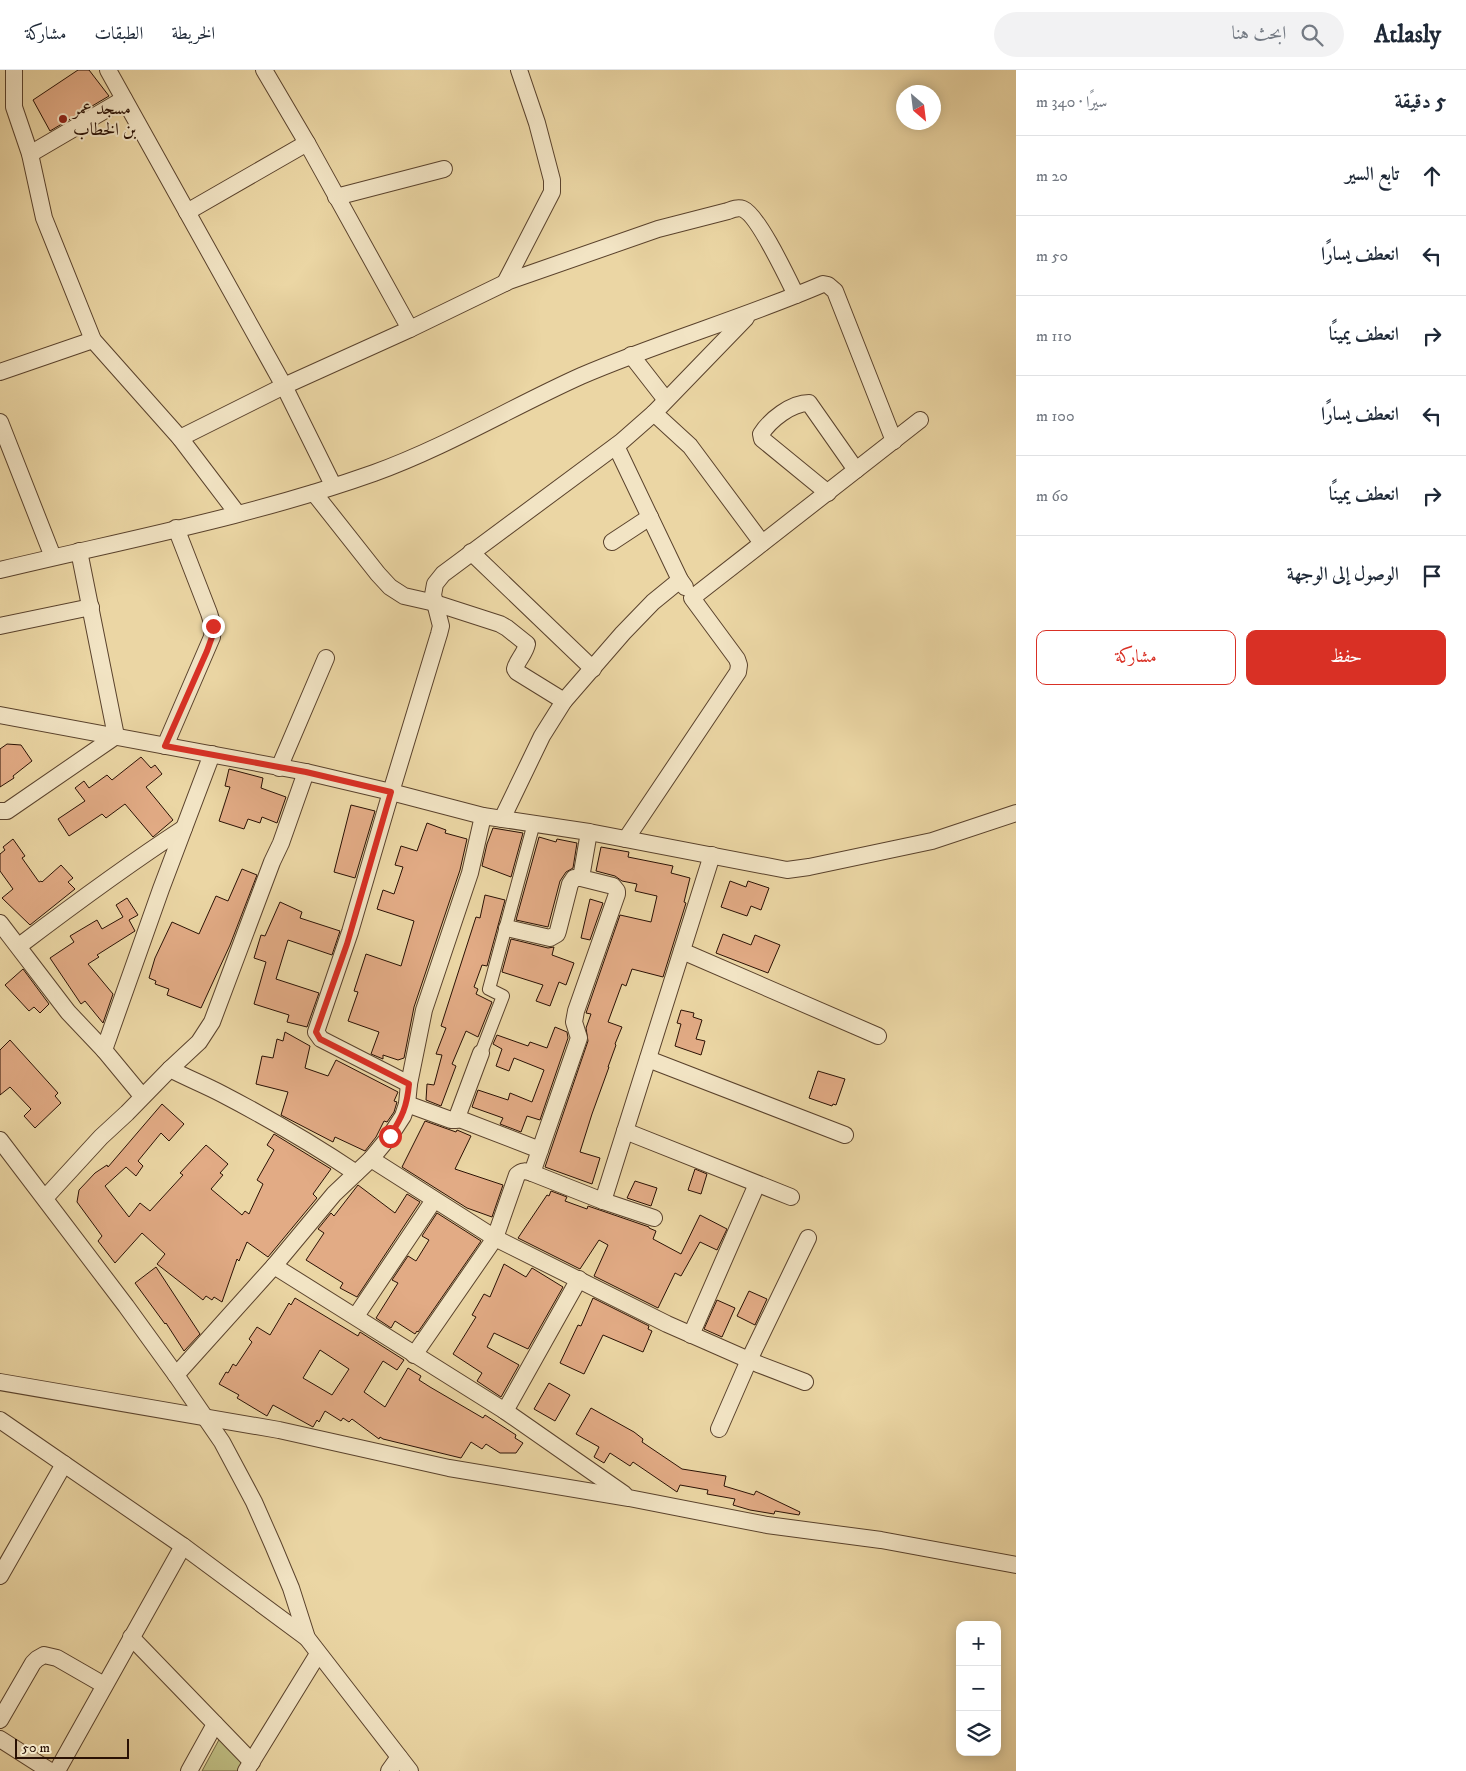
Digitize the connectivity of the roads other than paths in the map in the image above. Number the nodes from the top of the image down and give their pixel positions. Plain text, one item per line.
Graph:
1 (14, 70) edge
2 (108, 70) edge
3 (264, 70) edge
4 (519, 70) edge
5 (124, 99) junction
6 (307, 143) junction
7 (30, 154) junction
8 (444, 169) dead end
9 (336, 197) junction
10 (187, 212) junction
11 (505, 283) junction
12 (796, 295) junction
13 (749, 314) junction
14 (410, 329) junction
15 (93, 340) junction
16 (631, 355) junction
17 (0, 372) edge
18 (284, 386) junction
19 (666, 400) junction
20 (654, 413) junction
21 (920, 420) dead end
22 (0, 422) edge
23 (180, 438) junction
24 (894, 441) junction
25 (616, 446) junction
26 (856, 470) junction
27 (333, 485) junction
28 (314, 492) junction
29 (828, 493) junction
30 (237, 513) junction
31 (650, 517) junction
32 (176, 528) junction
33 (612, 542) dead end
34 (762, 543) junction
35 (79, 551) junction
36 (471, 552) junction
37 (53, 557) junction
38 (0, 570) edge
39 (680, 580) junction
40 (692, 598) junction
41 (435, 604) junction
42 (91, 607) junction
43 (0, 626) edge
44 (326, 658) dead end
45 (593, 669) junction
46 (564, 701) junction
47 (0, 715) edge
48 (116, 736) junction
49 (165, 746) junction
50 (212, 754) junction
51 (279, 768) junction
52 (306, 772) junction
53 (391, 792) junction
54 (0, 811) edge
55 (1016, 813) edge
56 (484, 816) junction
57 (502, 819) junction
58 (534, 824) junction
59 (184, 828) junction
60 (589, 832) junction
61 (626, 840) junction
62 (712, 856) junction
63 (581, 878) junction
64 (0, 923) edge
65 (507, 928) junction
66 (19, 946) junction
67 (682, 951) junction
68 (878, 1036) dead end
69 (104, 1050) junction
70 (481, 1053) joint
71 (648, 1059) junction
72 (170, 1069) junction
73 (409, 1084) junction
74 (142, 1096) junction
75 (407, 1104) junction
76 (458, 1118) junction
77 (626, 1131) junction
78 (845, 1135) dead end
79 (0, 1140) edge
80 (540, 1150) junction
81 (371, 1159) junction
82 (356, 1173) junction
83 (532, 1173) junction
84 (757, 1184) junction
85 (791, 1197) dead end
86 (45, 1198) junction
87 (434, 1200) junction
88 (604, 1201) junction
89 (654, 1218) dead end
90 (495, 1238) junction
91 (808, 1238) dead end
92 (274, 1266) junction
93 (579, 1279) junction
94 (356, 1316) junction
95 (691, 1334) junction
96 (414, 1355) junction
97 (749, 1360) junction
98 (176, 1375) junction
99 (0, 1382) edge
100 (805, 1382) dead end
101 (505, 1411) junction
102 (207, 1419) junction
103 (0, 1420) edge
104 (719, 1429) dead end
105 (64, 1464) junction
106 (629, 1498) junction
107 (183, 1546) junction
108 (1016, 1565) edge
109 (0, 1576) edge
110 (131, 1637) junction
111 (307, 1638) junction
112 (318, 1654) junction
113 (104, 1685) junction
114 (0, 1720) edge
115 (215, 1724) junction
116 (0, 1739) edge
117 (398, 1757) junction
118 (249, 1767) edge
119 (50, 1771) edge
120 (57, 1771) edge
121 (188, 1771) edge
122 (389, 1771) edge
123 (410, 1771) edge

1 - 7 street
2 - 5 street
3 - 6 street
4 - 11 street
5 - 7 street
5 - 10 street
6 - 9 street
6 - 10 street
7 - 15 street
8 - 9 street
9 - 14 street
10 - 18 street
11 - 12 street
11 - 14 street
12 - 13 street
12 - 24 street
13 - 16 street
13 - 19 street
14 - 18 street
15 - 17 street
15 - 23 street
16 - 19 street
16 - 27 street
18 - 23 street
18 - 27 street
19 - 20 street
20 - 25 street
20 - 34 street
21 - 24 street
22 - 37 street
23 - 30 street
24 - 26 street
25 - 31 street
25 - 36 street
26 - 29 street
26 - 29 street
27 - 28 street
28 - 30 street
28 - 41 street
29 - 34 street
30 - 32 street
31 - 33 street
31 - 39 street
32 - 35 street
32 - 49 street
34 - 40 street
35 - 37 street
35 - 42 street
36 - 41 street
36 - 45 street
37 - 38 street
39 - 40 street
39 - 45 street
40 - 61 street
41 - 46 street
41 - 53 street
42 - 43 street
42 - 48 street
44 - 51 street
45 - 46 street
46 - 57 street
47 - 48 street
48 - 49 street
48 - 54 street
49 - 50 street
50 - 51 street
50 - 59 street
51 - 52 street
52 - 53 street
52 - 72 street
53 - 56 street
53 - 73 street
55 - 62 street
56 - 57 street
56 - 73 street
57 - 58 street
58 - 60 street
58 - 65 street
59 - 66 street
59 - 69 street
60 - 61 street
60 - 63 street
61 - 62 street
62 - 67 street
63 - 65 street
63 - 80 street
64 - 66 street
65 - 70 street
66 - 69 street
67 - 68 street
67 - 71 street
69 - 74 street
70 - 76 street
71 - 77 street
71 - 78 street
72 - 74 street
72 - 82 street
73 - 75 street
74 - 86 street
75 - 76 street
75 - 81 street
76 - 80 street
77 - 84 street
77 - 88 street
79 - 86 street
80 - 83 street
81 - 82 street
81 - 87 street
82 - 92 street
83 - 88 street
83 - 90 street
84 - 85 street
84 - 95 street
86 - 98 street
87 - 90 street
87 - 94 street
88 - 89 street
90 - 93 street
90 - 96 street
91 - 97 street
92 - 94 street
92 - 98 street
93 - 95 street
93 - 101 street
94 - 96 street
95 - 97 street
96 - 101 street
97 - 100 street
97 - 104 street
98 - 102 street
99 - 102 street
101 - 106 street
102 - 106 street
102 - 111 street
103 - 105 street
105 - 107 street
105 - 109 street
106 - 108 street
107 - 110 street
107 - 111 street
110 - 113 street
110 - 115 street
111 - 112 street
112 - 117 street
112 - 118 street
113 - 114 street
113 - 120 street
115 - 118 street
115 - 121 street
116 - 119 street
117 - 122 street
117 - 123 street

